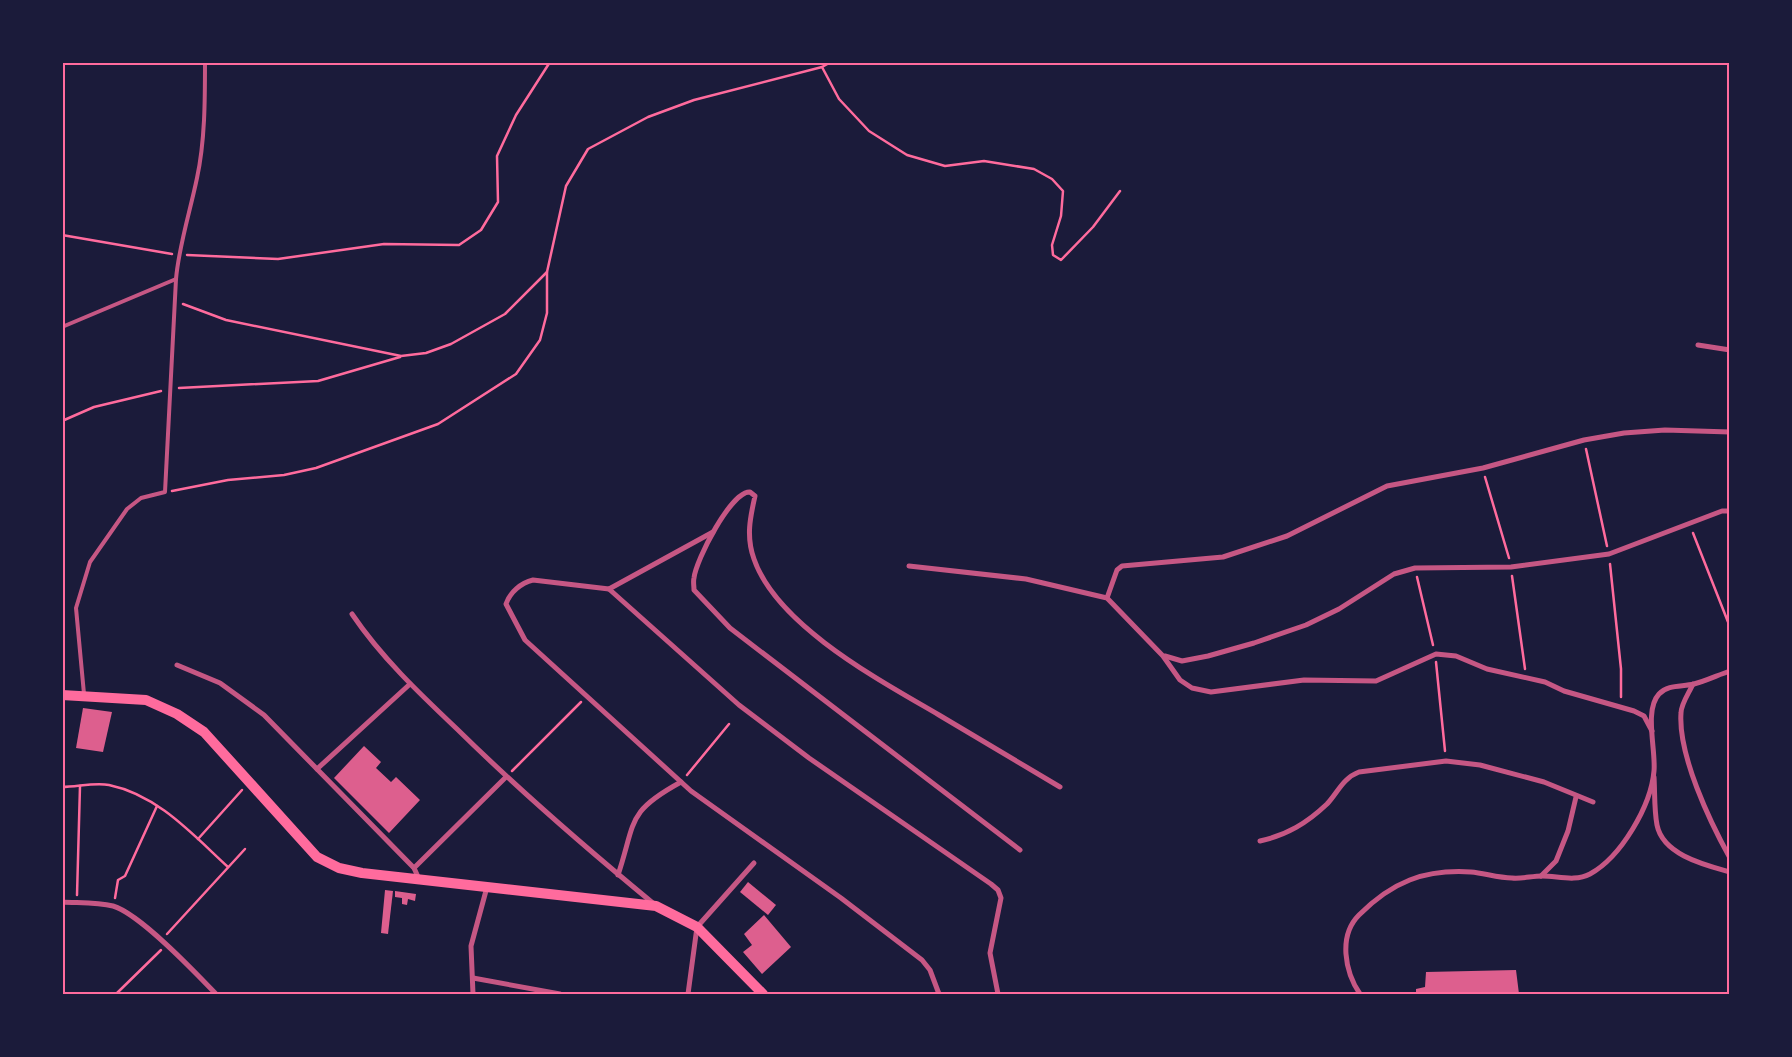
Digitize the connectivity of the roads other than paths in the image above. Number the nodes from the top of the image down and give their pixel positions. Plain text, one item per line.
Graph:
1 (205, 62) edge
2 (176, 280) junction
3 (62, 327) edge
4 (1698, 345) dead end
5 (1730, 350) edge
6 (1730, 432) edge
7 (1730, 511) edge
8 (713, 532) junction
9 (909, 566) dead end
10 (609, 589) junction
11 (1107, 598) junction
12 (352, 614) dead end
13 (1163, 656) junction
14 (177, 665) dead end
15 (1730, 671) edge
16 (410, 684) junction
17 (1693, 684) junction
18 (62, 695) edge
19 (84, 696) junction
20 (1652, 731) junction
21 (317, 769) junction
22 (1654, 772) junction
23 (506, 777) junction
24 (681, 782) junction
25 (1060, 787) dead end
26 (1576, 797) junction
27 (1593, 802) dead end
28 (1260, 841) dead end
29 (1020, 850) dead end
30 (1730, 858) edge
31 (754, 863) dead end
32 (414, 868) junction
33 (1730, 872) edge
34 (618, 875) junction
35 (1541, 876) junction
36 (420, 879) junction
37 (487, 887) junction
38 (64, 902) edge
39 (656, 906) junction
40 (697, 927) junction
41 (472, 978) junction
42 (216, 994) edge
43 (473, 994) edge
44 (560, 994) edge
45 (688, 994) edge
46 (763, 994) edge
47 (939, 994) edge
48 (998, 994) edge
49 (1360, 994) edge

1 - 2 lane
2 - 3 lane
2 - 19 lane
4 - 5 street
6 - 11 street
7 - 13 street
8 - 10 street
8 - 25 street
8 - 29 street
9 - 11 street
10 - 24 street
10 - 48 street
11 - 13 street
12 - 16 street
13 - 20 street
14 - 21 street
15 - 17 street
16 - 21 street
16 - 23 street
17 - 20 street
17 - 30 street
18 - 19 main road
19 - 36 main road
20 - 22 street
21 - 32 street
22 - 33 street
22 - 35 street
23 - 32 street
23 - 34 street
24 - 34 street
24 - 47 street
26 - 27 street
26 - 28 street
26 - 35 street
31 - 40 street
32 - 36 street
34 - 39 street
35 - 49 street
36 - 37 main road
37 - 39 main road
37 - 41 street
38 - 42 street
39 - 40 main road
40 - 45 street
40 - 46 main road
41 - 43 street
41 - 44 street

